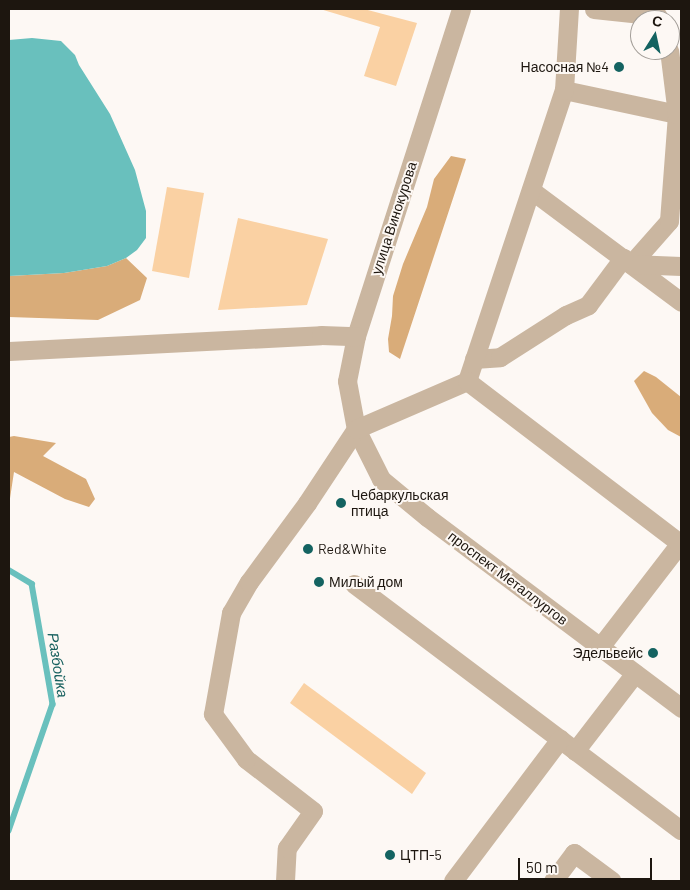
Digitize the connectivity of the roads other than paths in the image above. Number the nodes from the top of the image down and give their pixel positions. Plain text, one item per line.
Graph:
1 (461, 9) edge
2 (569, 9) edge
3 (594, 9) edge
4 (630, 12) edge
5 (674, 60) edge
6 (564, 90) junction
7 (676, 114) junction
8 (531, 190) junction
9 (627, 261) junction
10 (681, 266) edge
11 (681, 302) edge
12 (356, 336) junction
13 (9, 351) edge
14 (474, 360) junction
15 (467, 381) junction
16 (356, 429) junction
17 (681, 544) edge
18 (354, 584) dead end
19 (600, 647) junction
20 (635, 673) junction
21 (681, 708) edge
22 (560, 739) junction
23 (575, 751) junction
24 (681, 830) edge
25 (284, 881) edge
26 (453, 881) edge
27 (552, 881) edge
28 (612, 881) edge

1 - 12 street, улица Винокурова
2 - 6 street
3 - 4 street
5 - 7 street
6 - 7 street
6 - 8 street
7 - 9 street
8 - 9 street
8 - 14 street
9 - 10 street
9 - 11 street
9 - 14 street
12 - 13 street
12 - 16 street, улица Винокурова
14 - 15 street
15 - 16 street
15 - 17 street
16 - 19 street, проспект Металлургов
16 - 25 street
17 - 19 street
18 - 22 street
19 - 20 street, проспект Металлургов
20 - 21 street, проспект Металлургов
20 - 23 street
22 - 23 street
22 - 26 street
23 - 24 street
27 - 28 street

